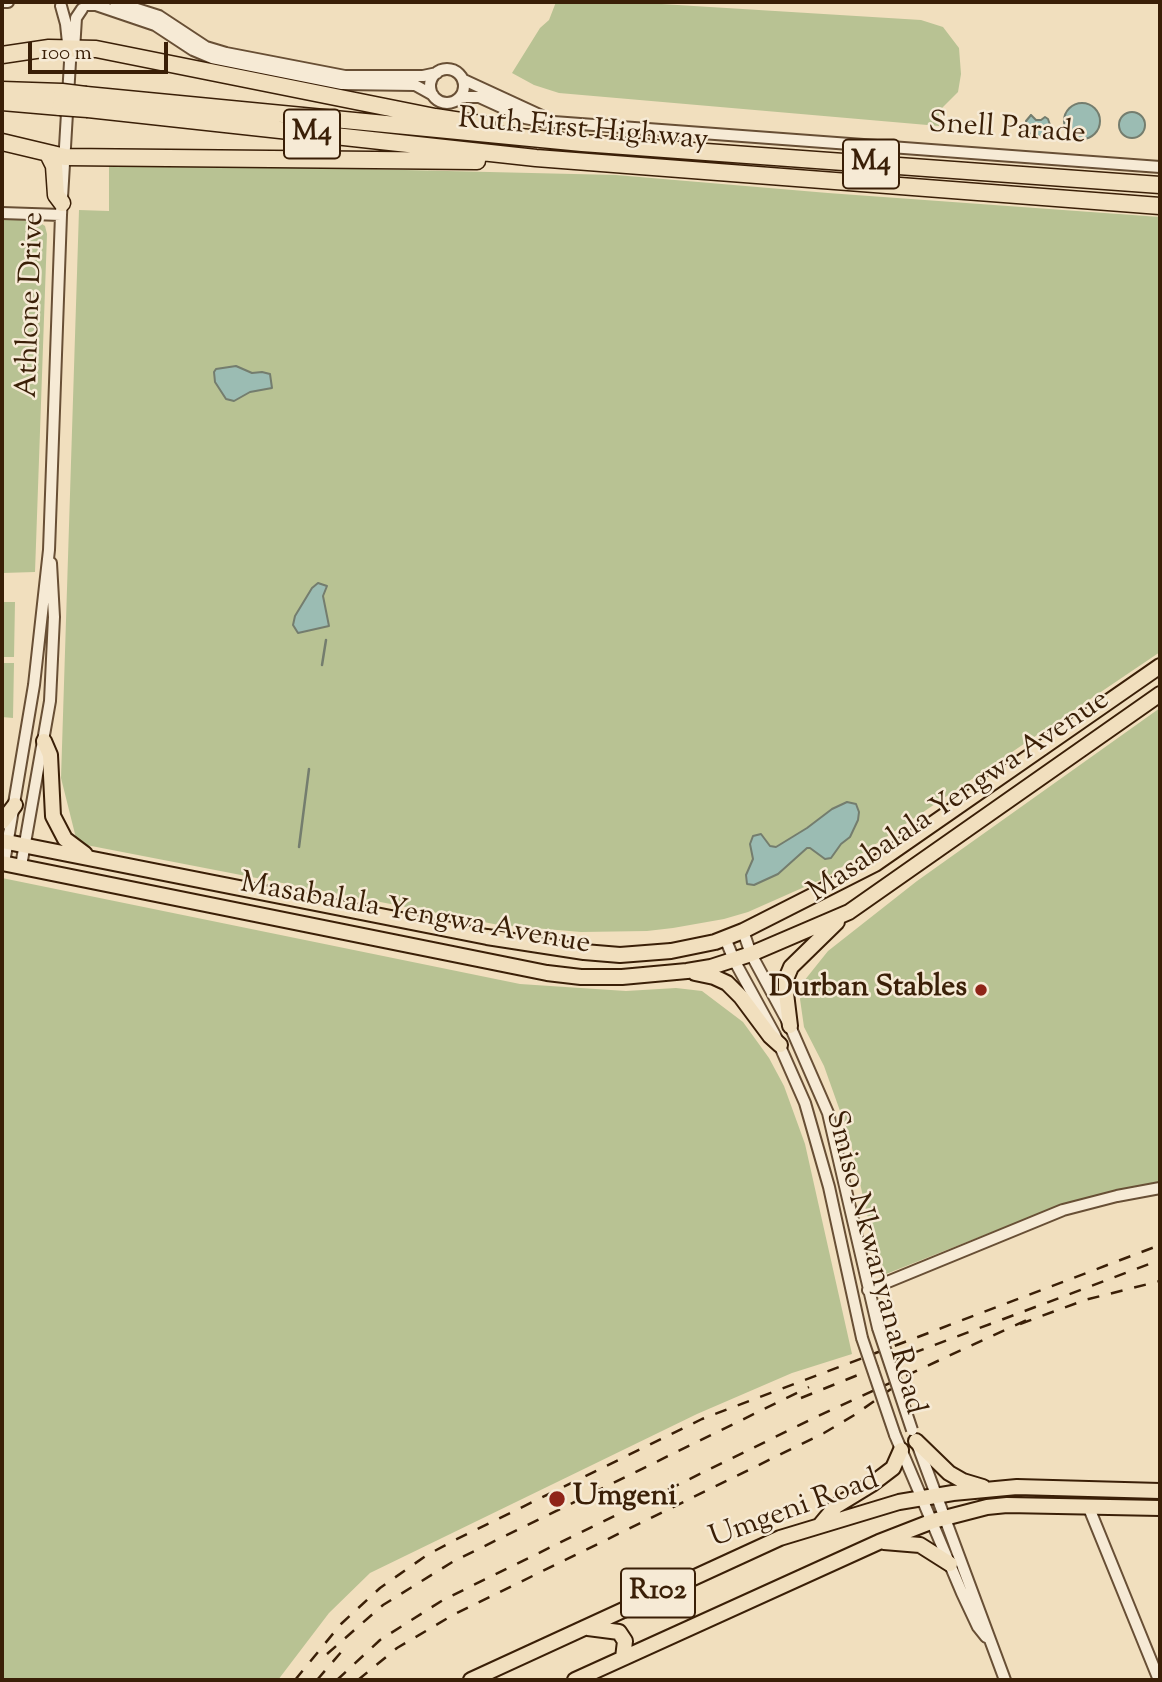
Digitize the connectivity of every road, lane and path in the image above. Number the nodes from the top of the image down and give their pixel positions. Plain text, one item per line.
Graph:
1 (2, 2) edge
2 (8, 2) edge
3 (115, 2) edge
4 (58, 3) edge
5 (85, 5) edge
6 (70, 53) junction
7 (2, 55) edge
8 (437, 72) junction
9 (464, 80) junction
10 (2, 90) edge
11 (433, 95) junction
12 (460, 97) junction
13 (61, 100) junction
14 (2, 102) edge
15 (87, 102) junction
16 (558, 122) junction
17 (2, 142) edge
18 (582, 143) junction
19 (48, 154) junction
20 (65, 157) junction
21 (536, 158) junction
22 (1160, 167) edge
23 (1160, 185) edge
24 (1160, 206) edge
25 (61, 209) junction
26 (2, 213) edge
27 (49, 550) junction
28 (1160, 666) edge
29 (1160, 694) edge
30 (44, 741) junction
31 (15, 805) junction
32 (2, 822) edge
33 (5, 841) edge
34 (25, 845) junction
35 (90, 858) junction
36 (3, 863) edge
37 (21, 866) junction
38 (849, 912) junction
39 (743, 931) junction
40 (725, 938) junction
41 (751, 954) junction
42 (734, 960) junction
43 (687, 971) junction
44 (790, 1026) junction
45 (780, 1045) junction
46 (1160, 1188) edge
47 (868, 1290) junction
48 (914, 1435) junction
49 (901, 1450) junction
50 (989, 1489) junction
51 (1160, 1491) edge
52 (929, 1496) junction
53 (1089, 1508) junction
54 (1160, 1508) edge
55 (939, 1520) junction
56 (821, 1524) junction
57 (879, 1542) junction
58 (950, 1564) junction
59 (587, 1628) junction
60 (988, 1640) junction
61 (623, 1658) junction
62 (471, 1680) edge
63 (575, 1680) edge
64 (1005, 1680) edge
65 (1159, 1680) edge

1 - 2 street
3 - 8 street
4 - 5 street
4 - 6 street, Athlone Drive
5 - 6 street, Athlone Drive
5 - 11 street
6 - 7 highway
6 - 18 highway
6 - 20 street, Athlone Drive
8 - 9 street
8 - 11 street
9 - 12 street
9 - 16 street, Snell Parade
10 - 13 highway, Ruth First Highway / M4
11 - 12 street
12 - 16 street, Snell Parade
13 - 14 highway, Ruth First Highway / M4
13 - 15 highway, Ruth First Highway / M4, bridge
15 - 18 highway, Ruth First Highway / M4
15 - 21 highway, Ruth First Highway / M4
16 - 22 street, Snell Parade
17 - 19 highway
18 - 23 highway, Ruth First Highway / M4
19 - 20 highway
19 - 25 highway
20 - 21 highway
20 - 25 street, Athlone Drive
21 - 24 highway, Ruth First Highway / M4
25 - 26 street
25 - 27 street, Athlone Drive
27 - 30 street, Athlone Drive
27 - 31 street, Athlone Drive
28 - 39 main road, Masabalala Yengwa Avenue
29 - 38 main road, Masabalala Yengwa Avenue
30 - 34 street, Athlone Drive
30 - 35 main road
31 - 32 main road
31 - 33 street, Athlone Drive
33 - 34 main road, Masabalala Yengwa Avenue
33 - 36 street, Athlone Drive
34 - 35 main road, Masabalala Yengwa Avenue
34 - 37 street, Athlone Drive
35 - 40 main road, Masabalala Yengwa Avenue
36 - 37 main road, Masabalala Yengwa Avenue
37 - 43 main road, Masabalala Yengwa Avenue
38 - 41 main road, Masabalala Yengwa Avenue
38 - 44 main road
39 - 40 main road, Masabalala Yengwa Avenue
39 - 41 street, Smiso Nkwanyana Road
40 - 42 street, Smiso Nkwanyana Road
41 - 42 main road, Masabalala Yengwa Avenue
41 - 44 street, Smiso Nkwanyana Road
42 - 43 main road, Masabalala Yengwa Avenue
42 - 45 street, Smiso Nkwanyana Road
43 - 45 main road
44 - 47 street, Smiso Nkwanyana Road
45 - 49 street, Smiso Nkwanyana Road, bridge
46 - 47 street
47 - 48 street, Smiso Nkwanyana Road, bridge
48 - 50 main road
48 - 52 street, Smiso Nkwanyana Road
49 - 52 street, Smiso Nkwanyana Road
49 - 56 main road
50 - 51 main road, Umgeni Road / R102
50 - 52 main road, Umgeni Road / R102
52 - 55 street, Smiso Nkwanyana Road
52 - 56 main road, Umgeni Road / R102
53 - 54 main road, Umgeni Road / R102
53 - 55 main road, Umgeni Road / R102
53 - 65 street
55 - 57 main road, Umgeni Road / R102
55 - 58 street, Smiso Nkwanyana Road
55 - 60 street, Smiso Nkwanyana Road
56 - 59 main road, Umgeni Road / R102
57 - 58 main road
57 - 61 main road, Umgeni Road / R102
58 - 60 street, Smiso Nkwanyana Road
59 - 61 main road
59 - 62 main road, Umgeni Road / R102
60 - 64 street, Smiso Nkwanyana Road
61 - 63 main road, Umgeni Road / R102

